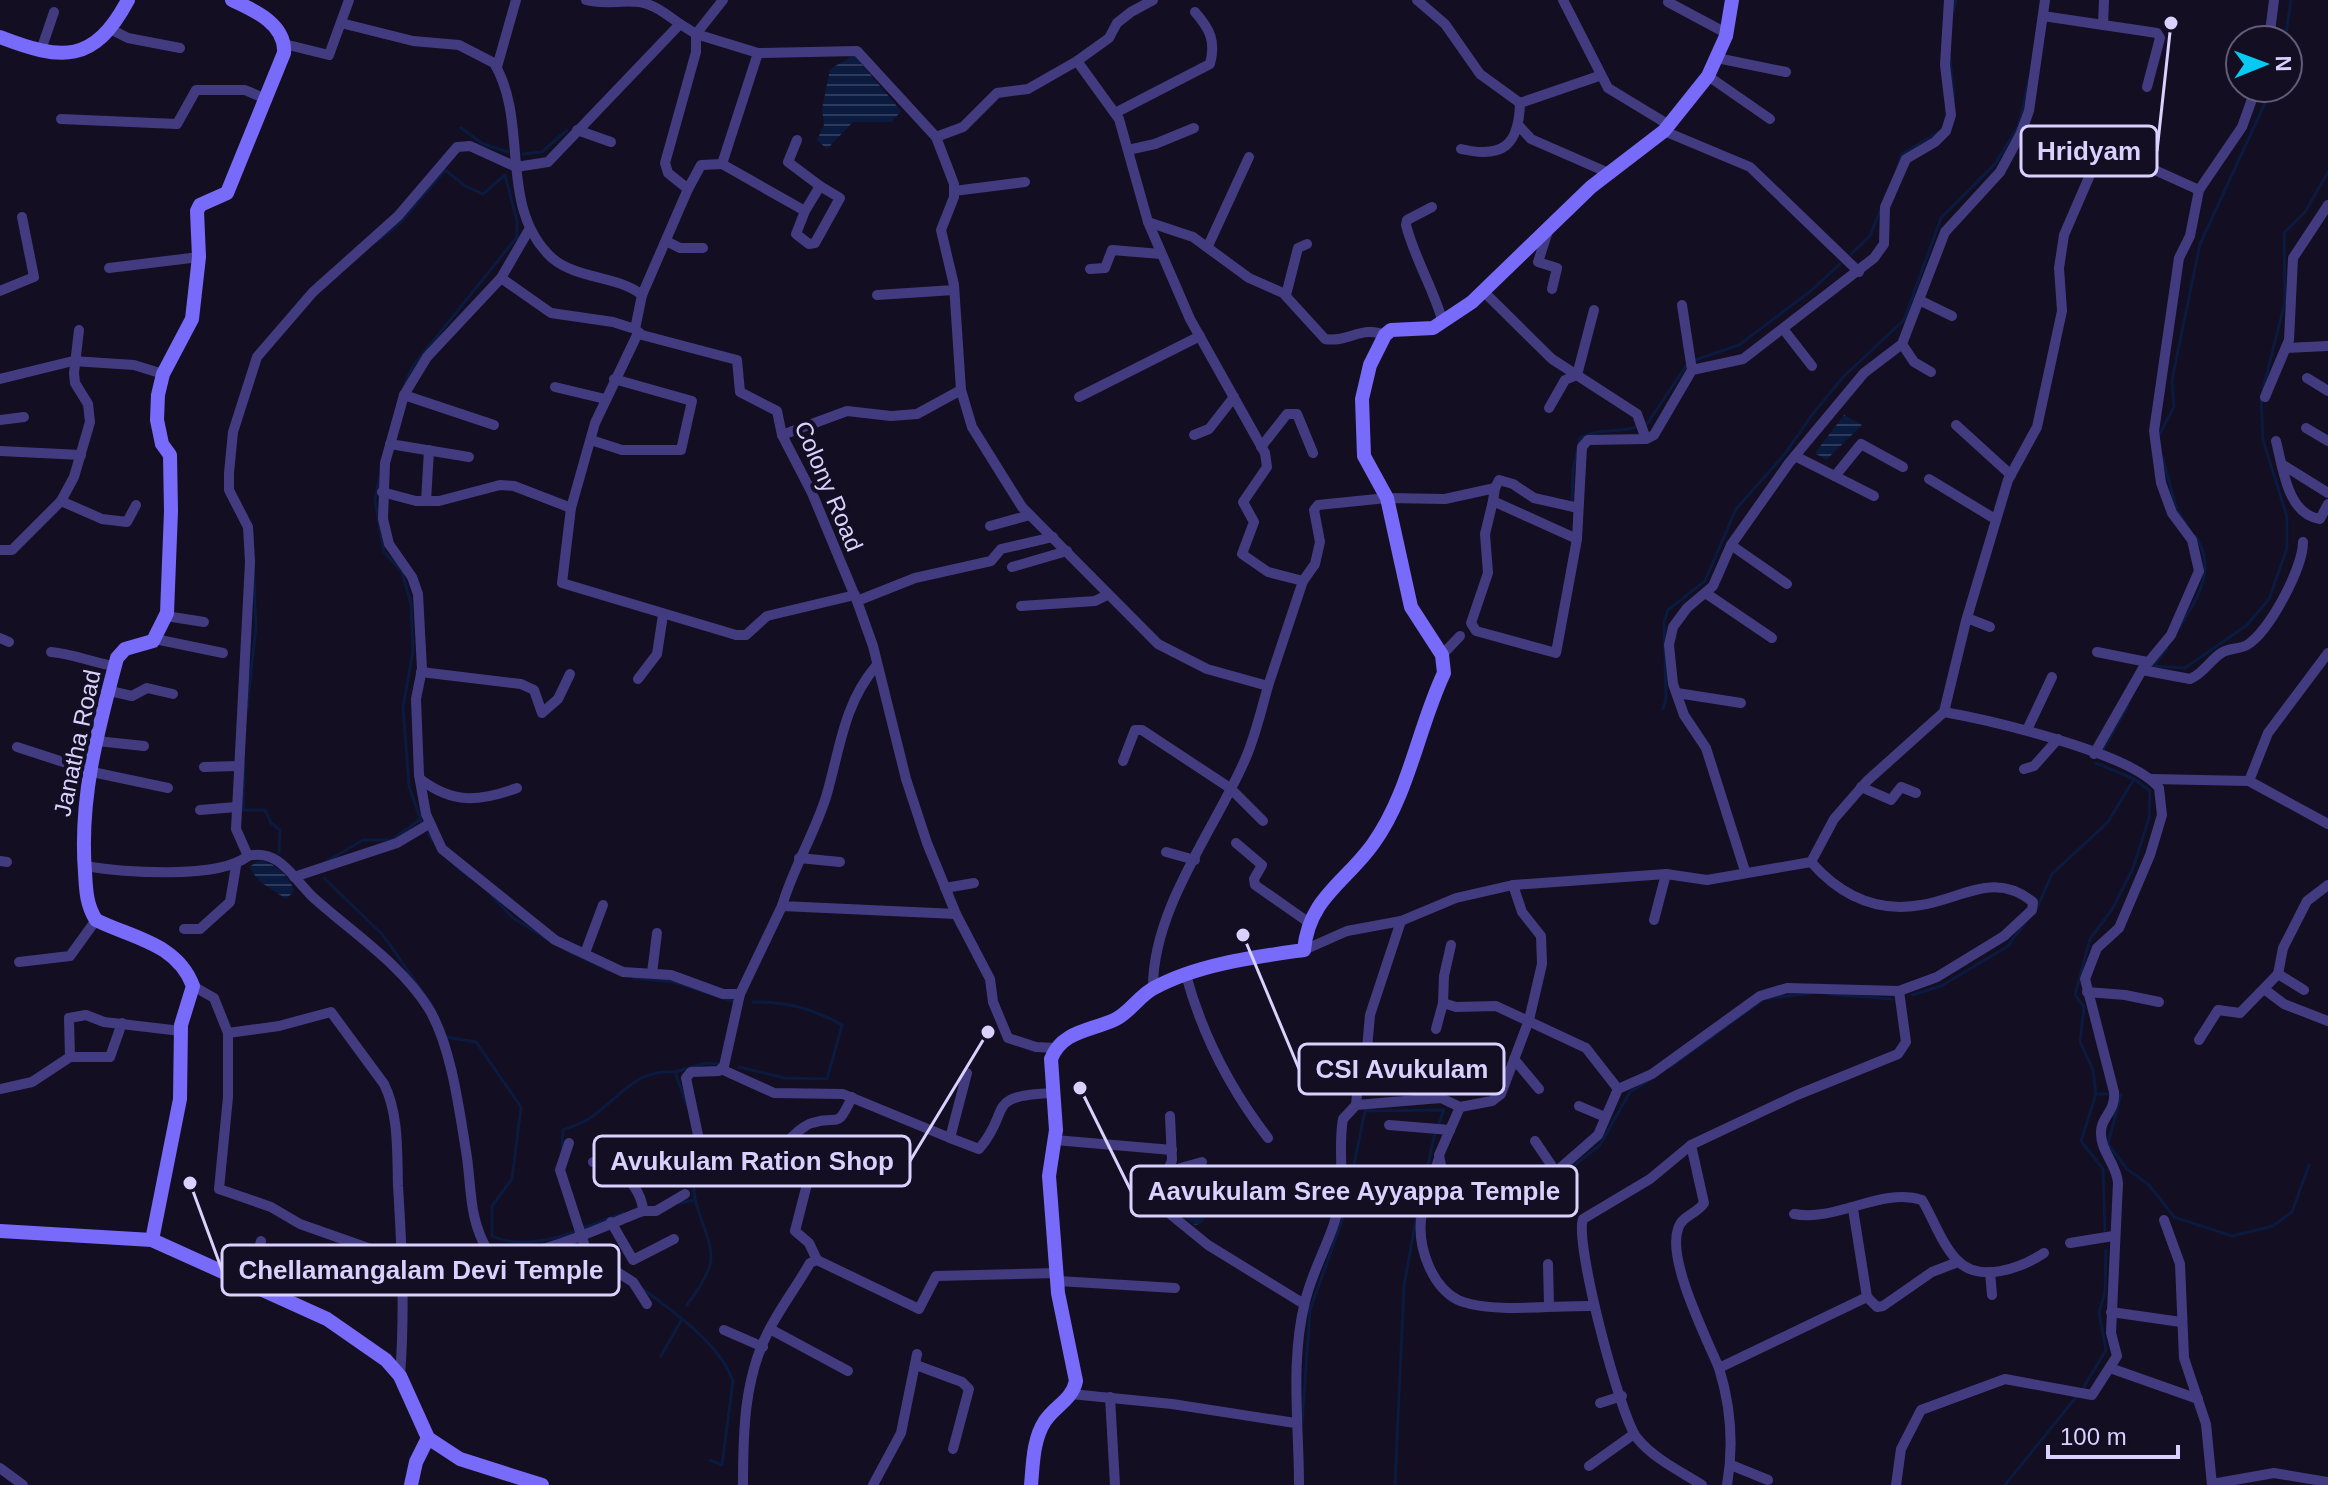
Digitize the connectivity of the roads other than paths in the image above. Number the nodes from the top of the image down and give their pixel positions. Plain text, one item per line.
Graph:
1 (128, 0) edge
2 (232, 0) edge
3 (349, 0) edge
4 (516, 0) edge
5 (586, 0) edge
6 (723, 0) edge
7 (1153, 0) edge
8 (1417, 0) edge
9 (1563, 0) edge
10 (1732, 0) edge
11 (1949, 0) edge
12 (2045, 0) edge
13 (2104, 0) edge
14 (2274, 0) edge
15 (1668, 2) dead end
16 (54, 12) dead end
17 (1195, 12) dead end
18 (2043, 16) junction
19 (341, 23) junction
20 (680, 24) junction
21 (2271, 24) edge
22 (2103, 25) junction
23 (110, 29) junction
24 (1726, 33) junction
25 (696, 34) junction
26 (0, 37) edge
27 (284, 44) junction
28 (180, 48) dead end
29 (41, 50) junction
30 (758, 53) junction
31 (1717, 58) junction
32 (1077, 61) junction
33 (497, 67) junction
34 (1786, 72) dead end
35 (1599, 76) junction
36 (1708, 76) junction
37 (2147, 87) dead end
38 (266, 99) junction
39 (1520, 103) junction
40 (2250, 104) edge
41 (1115, 113) junction
42 (61, 119) dead end
43 (1770, 119) dead end
44 (1520, 127) junction
45 (1194, 128) dead end
46 (1667, 128) junction
47 (577, 130) junction
48 (936, 137) junction
49 (797, 140) dead end
50 (611, 142) dead end
51 (1461, 149) dead end
52 (1128, 150) junction
53 (1249, 157) dead end
54 (722, 164) junction
55 (516, 167) junction
56 (1611, 174) junction
57 (1025, 182) dead end
58 (820, 186) junction
59 (688, 189) junction
60 (2199, 190) junction
61 (954, 191) junction
62 (2328, 205) edge
63 (1432, 207) dead end
64 (805, 211) junction
65 (22, 217) dead end
66 (1148, 222) junction
67 (530, 228) junction
68 (1548, 231) junction
69 (666, 241) junction
70 (1307, 244) dead end
71 (1208, 246) junction
72 (703, 248) dead end
73 (1161, 254) junction
74 (199, 257) junction
75 (109, 268) dead end
76 (1090, 269) dead end
77 (1859, 272) junction
78 (501, 278) junction
79 (1552, 289) dead end
80 (954, 290) junction
81 (0, 291) edge
82 (1483, 291) junction
83 (642, 295) junction
84 (877, 295) dead end
85 (1286, 295) junction
86 (1919, 300) junction
87 (1682, 305) dead end
88 (1594, 310) dead end
89 (1952, 316) dead end
90 (1443, 323) junction
91 (79, 330) dead end
92 (1784, 330) junction
93 (637, 331) junction
94 (1385, 335) junction
95 (1200, 336) junction
96 (1902, 344) junction
97 (2328, 346) edge
98 (2286, 348) junction
99 (73, 361) junction
100 (1812, 366) dead end
101 (1692, 370) junction
102 (1931, 372) dead end
103 (163, 374) junction
104 (1577, 375) junction
105 (2307, 378) dead end
106 (0, 379) edge
107 (614, 379) junction
108 (555, 387) dead end
109 (961, 390) junction
110 (2328, 391) edge
111 (404, 395) junction
112 (1079, 397) dead end
113 (1234, 397) junction
114 (2265, 397) dead end
115 (605, 399) junction
116 (1549, 408) dead end
117 (24, 417) dead end
118 (0, 420) edge
119 (494, 425) dead end
120 (1956, 425) dead end
121 (2306, 428) dead end
122 (782, 435) junction
123 (1194, 435) dead end
124 (1646, 439) junction
125 (591, 440) junction
126 (2276, 441) dead end
127 (2328, 441) edge
128 (390, 444) junction
129 (1261, 447) junction
130 (429, 450) junction
131 (0, 451) edge
132 (1313, 453) dead end
133 (81, 455) junction
134 (1795, 456) junction
135 (469, 457) dead end
136 (2283, 465) junction
137 (1903, 467) dead end
138 (2011, 475) junction
139 (1835, 476) junction
140 (1929, 479) dead end
141 (1495, 488) junction
142 (382, 492) junction
143 (2328, 493) edge
144 (1874, 496) dead end
145 (1387, 498) junction
146 (61, 501) junction
147 (426, 501) junction
148 (1493, 501) junction
149 (1555, 503) junction
150 (2328, 504) edge
151 (136, 505) dead end
152 (571, 508) junction
153 (1578, 508) junction
154 (1030, 515) junction
155 (1536, 518) junction
156 (1995, 519) junction
157 (990, 526) dead end
158 (1053, 537) junction
159 (1577, 539) junction
160 (2303, 542) dead end
161 (1731, 545) junction
162 (0, 550) edge
163 (1067, 551) junction
164 (1012, 567) dead end
165 (1303, 581) junction
166 (1787, 584) dead end
167 (1707, 594) junction
168 (1107, 595) junction
169 (856, 598) junction
170 (1021, 606) dead end
171 (663, 615) junction
172 (166, 616) junction
173 (1967, 618) junction
174 (204, 622) dead end
175 (1990, 627) dead end
176 (1460, 636) dead end
177 (1772, 638) dead end
178 (155, 639) junction
179 (51, 652) dead end
180 (2097, 652) dead end
181 (223, 653) dead end
182 (2328, 653) edge
183 (1442, 655) junction
184 (115, 666) junction
185 (876, 666) junction
186 (2145, 666) junction
187 (421, 672) junction
188 (570, 674) dead end
189 (2052, 677) dead end
190 (638, 679) dead end
191 (1268, 686) junction
192 (110, 691) junction
193 (1677, 693) junction
194 (173, 694) dead end
195 (1741, 703) dead end
196 (1944, 712) junction
197 (2027, 730) junction
198 (2058, 739) junction
199 (97, 741) junction
200 (144, 746) dead end
201 (17, 747) dead end
202 (2094, 754) junction
203 (1123, 761) dead end
204 (237, 766) junction
205 (204, 767) dead end
206 (89, 768) junction
207 (2024, 769) dead end
208 (420, 779) junction
209 (2152, 779) junction
210 (2249, 781) junction
211 (1861, 787) junction
212 (168, 788) dead end
213 (517, 788) dead end
214 (1230, 788) junction
215 (1916, 793) dead end
216 (236, 807) junction
217 (200, 810) dead end
218 (1263, 821) dead end
219 (429, 824) junction
220 (2328, 824) edge
221 (1236, 843) dead end
222 (1166, 852) dead end
223 (248, 856) junction
224 (799, 858) junction
225 (1195, 860) junction
226 (840, 862) dead end
227 (1811, 862) junction
228 (84, 866) junction
229 (236, 866) junction
230 (1745, 871) junction
231 (1666, 874) junction
232 (294, 877) junction
233 (974, 883) dead end
234 (1513, 885) junction
235 (2328, 885) edge
236 (945, 888) junction
237 (603, 905) dead end
238 (782, 906) junction
239 (956, 914) junction
240 (96, 920) junction
241 (1654, 920) dead end
242 (1401, 921) junction
243 (1308, 922) junction
244 (184, 929) dead end
245 (657, 933) dead end
246 (1451, 945) dead end
247 (1304, 950) junction
248 (585, 953) junction
249 (19, 962) dead end
250 (652, 973) junction
251 (2278, 974) junction
252 (1186, 975) junction
253 (193, 986) junction
254 (1153, 989) junction
255 (2264, 989) junction
256 (2304, 990) dead end
257 (1899, 991) junction
258 (2087, 992) junction
259 (740, 994) junction
260 (2159, 1002) dead end
261 (1443, 1003) junction
262 (1529, 1020) junction
263 (2328, 1021) edge
264 (122, 1023) junction
265 (1436, 1029) dead end
266 (181, 1031) junction
267 (228, 1033) junction
268 (2199, 1040) dead end
269 (1055, 1048) junction
270 (70, 1057) junction
271 (1514, 1059) junction
272 (721, 1069) junction
273 (967, 1073) dead end
274 (0, 1089) edge
275 (1539, 1089) dead end
276 (1618, 1089) junction
277 (1052, 1093) junction
278 (852, 1097) junction
279 (1356, 1105) junction
280 (1579, 1106) dead end
281 (1460, 1107) junction
282 (1170, 1116) dead end
283 (1605, 1117) junction
284 (1389, 1125) dead end
285 (1450, 1130) junction
286 (950, 1138) junction
287 (1268, 1138) dead end
288 (1055, 1140) junction
289 (1535, 1141) dead end
290 (569, 1143) dead end
291 (1691, 1145) junction
292 (690, 1148) dead end
293 (780, 1148) dead end
294 (1172, 1150) junction
295 (1439, 1155) junction
296 (593, 1162) dead end
297 (647, 1162) dead end
298 (1202, 1162) dead end
299 (1170, 1171) junction
300 (1556, 1172) junction
301 (627, 1176) junction
302 (806, 1188) dead end
303 (685, 1194) dead end
304 (1853, 1209) junction
305 (643, 1211) junction
306 (1794, 1214) dead end
307 (2164, 1220) dead end
308 (611, 1222) junction
309 (0, 1231) edge
310 (580, 1235) junction
311 (2113, 1236) junction
312 (674, 1239) dead end
313 (152, 1240) junction
314 (261, 1241) dead end
315 (2070, 1243) dead end
316 (490, 1253) junction
317 (2044, 1253) dead end
318 (402, 1260) junction
319 (817, 1260) junction
320 (1958, 1262) junction
321 (1548, 1264) dead end
322 (1990, 1272) junction
323 (1057, 1277) junction
324 (250, 1283) junction
325 (1175, 1288) dead end
326 (1992, 1295) dead end
327 (1867, 1297) junction
328 (647, 1304) dead end
329 (1304, 1304) junction
330 (1549, 1305) junction
331 (1594, 1306) junction
332 (2111, 1312) junction
333 (2181, 1322) junction
334 (770, 1329) junction
335 (724, 1330) dead end
336 (763, 1347) junction
337 (1719, 1368) junction
338 (2110, 1368) junction
339 (848, 1371) dead end
340 (400, 1376) junction
341 (1071, 1394) junction
342 (1622, 1396) junction
343 (1110, 1397) junction
344 (2198, 1399) junction
345 (1600, 1403) dead end
346 (1295, 1423) junction
347 (1634, 1434) junction
348 (428, 1438) junction
349 (953, 1449) dead end
350 (1731, 1465) junction
351 (1589, 1466) dead end
352 (0, 1468) edge
353 (1768, 1480) dead end
354 (2328, 1482) edge
355 (23, 1485) edge
356 (411, 1485) edge
357 (542, 1485) edge
358 (743, 1485) edge
359 (873, 1485) edge
360 (1031, 1485) edge
361 (1115, 1485) edge
362 (1299, 1485) edge
363 (1702, 1485) edge
364 (1727, 1485) edge
365 (1896, 1485) edge
366 (2212, 1485) edge

1 - 23 main road
2 - 27 main road
3 - 19 street
4 - 33 street
5 - 20 street
6 - 25 street
7 - 32 street
8 - 39 street
9 - 35 street
10 - 24 main road
11 - 77 street
12 - 18 street
13 - 22 street
14 - 21 street
15 - 24 street
16 - 29 street
17 - 41 street
18 - 22 street
18 - 86 street
19 - 27 street
19 - 33 street
20 - 25 street
20 - 47 street
22 - 37 street
23 - 28 street
23 - 29 main road
24 - 31 main road
25 - 30 street
25 - 59 street
26 - 29 main road
27 - 38 main road
30 - 48 street
30 - 54 street
31 - 34 street
31 - 36 main road
32 - 41 street
32 - 48 street
33 - 55 street
35 - 39 street
35 - 46 street
36 - 43 street
36 - 46 main road
38 - 42 street
38 - 74 main road
39 - 44 street
40 - 60 street
41 - 52 street
44 - 51 street
44 - 56 street
45 - 52 street
46 - 56 main road
46 - 77 street
47 - 50 street
47 - 55 street
48 - 61 street
49 - 58 street
52 - 66 street
53 - 71 street
54 - 59 street
54 - 64 street
55 - 67 street
55 - 204 street
56 - 68 main road
57 - 61 street
58 - 64 street
58 - 64 street
59 - 69 street
60 - 138 street
60 - 186 street
61 - 80 street
62 - 98 street
63 - 90 street
65 - 81 street
66 - 71 street
66 - 73 street
67 - 78 street
67 - 83 street
68 - 79 street
68 - 82 main road
69 - 72 street
69 - 83 street
70 - 85 street
71 - 85 street
73 - 76 street
73 - 95 street
74 - 75 street
74 - 103 main road
77 - 92 street
78 - 93 street
78 - 111 street
80 - 84 street
80 - 109 street
82 - 90 main road
82 - 104 street
83 - 93 street
85 - 94 street
86 - 89 street
86 - 96 street
87 - 101 street
88 - 104 street
90 - 94 main road
91 - 99 street
92 - 100 street
92 - 101 street
93 - 107 street
93 - 122 street, Colony Road
94 - 145 main road
95 - 112 street
95 - 113 street
96 - 102 street
96 - 134 street
97 - 98 street
98 - 114 street
99 - 103 street
99 - 106 street
99 - 133 street
101 - 124 street
103 - 172 main road
104 - 116 street
104 - 124 street
105 - 110 street
107 - 115 street
107 - 125 street
108 - 115 street
109 - 122 street
109 - 154 street
111 - 119 street
111 - 128 street
113 - 123 street
113 - 129 street
115 - 125 street
117 - 118 street
120 - 138 street
121 - 127 street
122 - 169 street, Colony Road
124 - 153 street
125 - 152 street
126 - 136 street
128 - 130 street
128 - 142 street
129 - 132 street
129 - 165 street
130 - 135 street
130 - 147 street
131 - 133 street
133 - 146 street
134 - 139 street
134 - 161 street
136 - 143 street
136 - 150 street
137 - 139 street
138 - 156 street
139 - 144 street
140 - 156 street
141 - 145 street
141 - 148 street
141 - 149 street
142 - 147 street
142 - 187 street
145 - 165 street
145 - 183 main road
146 - 151 street
146 - 162 street
147 - 152 street
148 - 155 street
148 - 159 street
149 - 153 street
149 - 155 street
152 - 171 street
153 - 159 street
154 - 157 street
154 - 158 street
155 - 159 street
156 - 173 street
158 - 163 street
158 - 169 street
160 - 186 street
161 - 166 street
161 - 167 street
163 - 164 street
163 - 168 street
165 - 191 street
167 - 177 street
167 - 193 street
168 - 170 street
168 - 191 street
169 - 171 street
169 - 185 street, Colony Road
171 - 190 street
172 - 174 street
172 - 178 main road
173 - 175 street
173 - 196 street
176 - 183 street
178 - 181 street
178 - 184 main road, Janatha Road
179 - 184 street
180 - 186 street
182 - 210 street
183 - 243 main road
184 - 192 main road, Janatha Road
185 - 224 street
185 - 236 street, Colony Road
186 - 202 street
187 - 188 street
187 - 208 street
189 - 197 street
191 - 214 street
192 - 194 street
192 - 199 main road, Janatha Road
193 - 195 street
193 - 230 street
196 - 197 street
196 - 211 street
197 - 198 street
198 - 202 street
198 - 207 street
199 - 200 street
199 - 206 main road, Janatha Road
201 - 206 street
202 - 209 street
203 - 214 street
204 - 205 street
204 - 216 street
206 - 212 street
206 - 228 main road, Janatha Road
208 - 213 street
208 - 219 street
209 - 210 street
209 - 258 street
210 - 220 street
211 - 215 street
211 - 227 street
214 - 218 street
214 - 225 street
216 - 217 street
216 - 223 street
219 - 232 street
219 - 248 street
221 - 243 street
222 - 225 street
223 - 229 street
223 - 232 street
224 - 226 street
224 - 238 street
225 - 254 street
227 - 230 street
227 - 257 street
228 - 229 street
228 - 240 main road, Janatha Road
229 - 244 street
230 - 231 street
231 - 234 street
231 - 241 street
232 - 316 street
233 - 236 street
234 - 242 street
234 - 262 street
235 - 251 street
236 - 239 street, Colony Road
237 - 248 street
238 - 239 street
238 - 259 street
239 - 269 street, Colony Road
240 - 249 street
240 - 253 main road
242 - 247 street
242 - 279 street
243 - 247 main road
245 - 250 street
246 - 261 street
247 - 252 main road
248 - 250 street
250 - 259 street
251 - 255 street
251 - 256 street
252 - 254 main road
252 - 287 street
253 - 266 main road
253 - 267 street
254 - 269 main road
255 - 263 street
255 - 268 street
257 - 276 street
257 - 291 street
258 - 260 street
258 - 311 street
259 - 272 street
261 - 262 street
261 - 265 street
262 - 271 street
262 - 276 street
264 - 266 street
264 - 270 street
264 - 270 street
266 - 313 main road
267 - 318 street
267 - 318 street
269 - 277 main road
270 - 274 street
271 - 275 street
271 - 281 street
272 - 278 street
272 - 292 street
273 - 286 street
276 - 283 street
277 - 286 street
277 - 288 main road
278 - 286 street
278 - 293 street
279 - 281 street
279 - 329 street
280 - 283 street
281 - 285 street
282 - 294 street
283 - 300 street
284 - 285 street
285 - 295 street
288 - 294 street
288 - 323 main road
289 - 300 street
290 - 310 street
291 - 331 street
291 - 337 street
294 - 299 street
295 - 300 street
295 - 330 street
296 - 301 street
297 - 301 street
298 - 299 street
299 - 329 street
301 - 305 street
302 - 319 street
303 - 305 street
304 - 306 street
304 - 320 street
304 - 327 street
305 - 308 street
307 - 333 street
308 - 310 street
308 - 312 street
309 - 313 main road
310 - 316 street
310 - 328 street
311 - 315 street
311 - 332 street
313 - 324 main road
314 - 324 street
316 - 318 street
317 - 322 street
318 - 340 street
319 - 323 street
319 - 334 street
320 - 322 street
320 - 327 street
321 - 330 street
322 - 326 street
323 - 325 street
323 - 341 main road
324 - 340 main road
327 - 337 street
329 - 346 street
330 - 331 street
331 - 342 street
332 - 333 street
332 - 338 street
333 - 344 street
334 - 336 street
334 - 339 street
335 - 336 street
336 - 358 street
337 - 350 street
338 - 344 street
338 - 365 street
340 - 348 main road
341 - 343 street
341 - 360 main road
342 - 345 street
342 - 347 street
343 - 346 street
343 - 361 street
344 - 366 street
346 - 362 street
347 - 351 street
347 - 363 street
348 - 356 main road
348 - 357 main road
349 - 359 street
350 - 353 street
350 - 364 street
352 - 355 street
354 - 366 street

